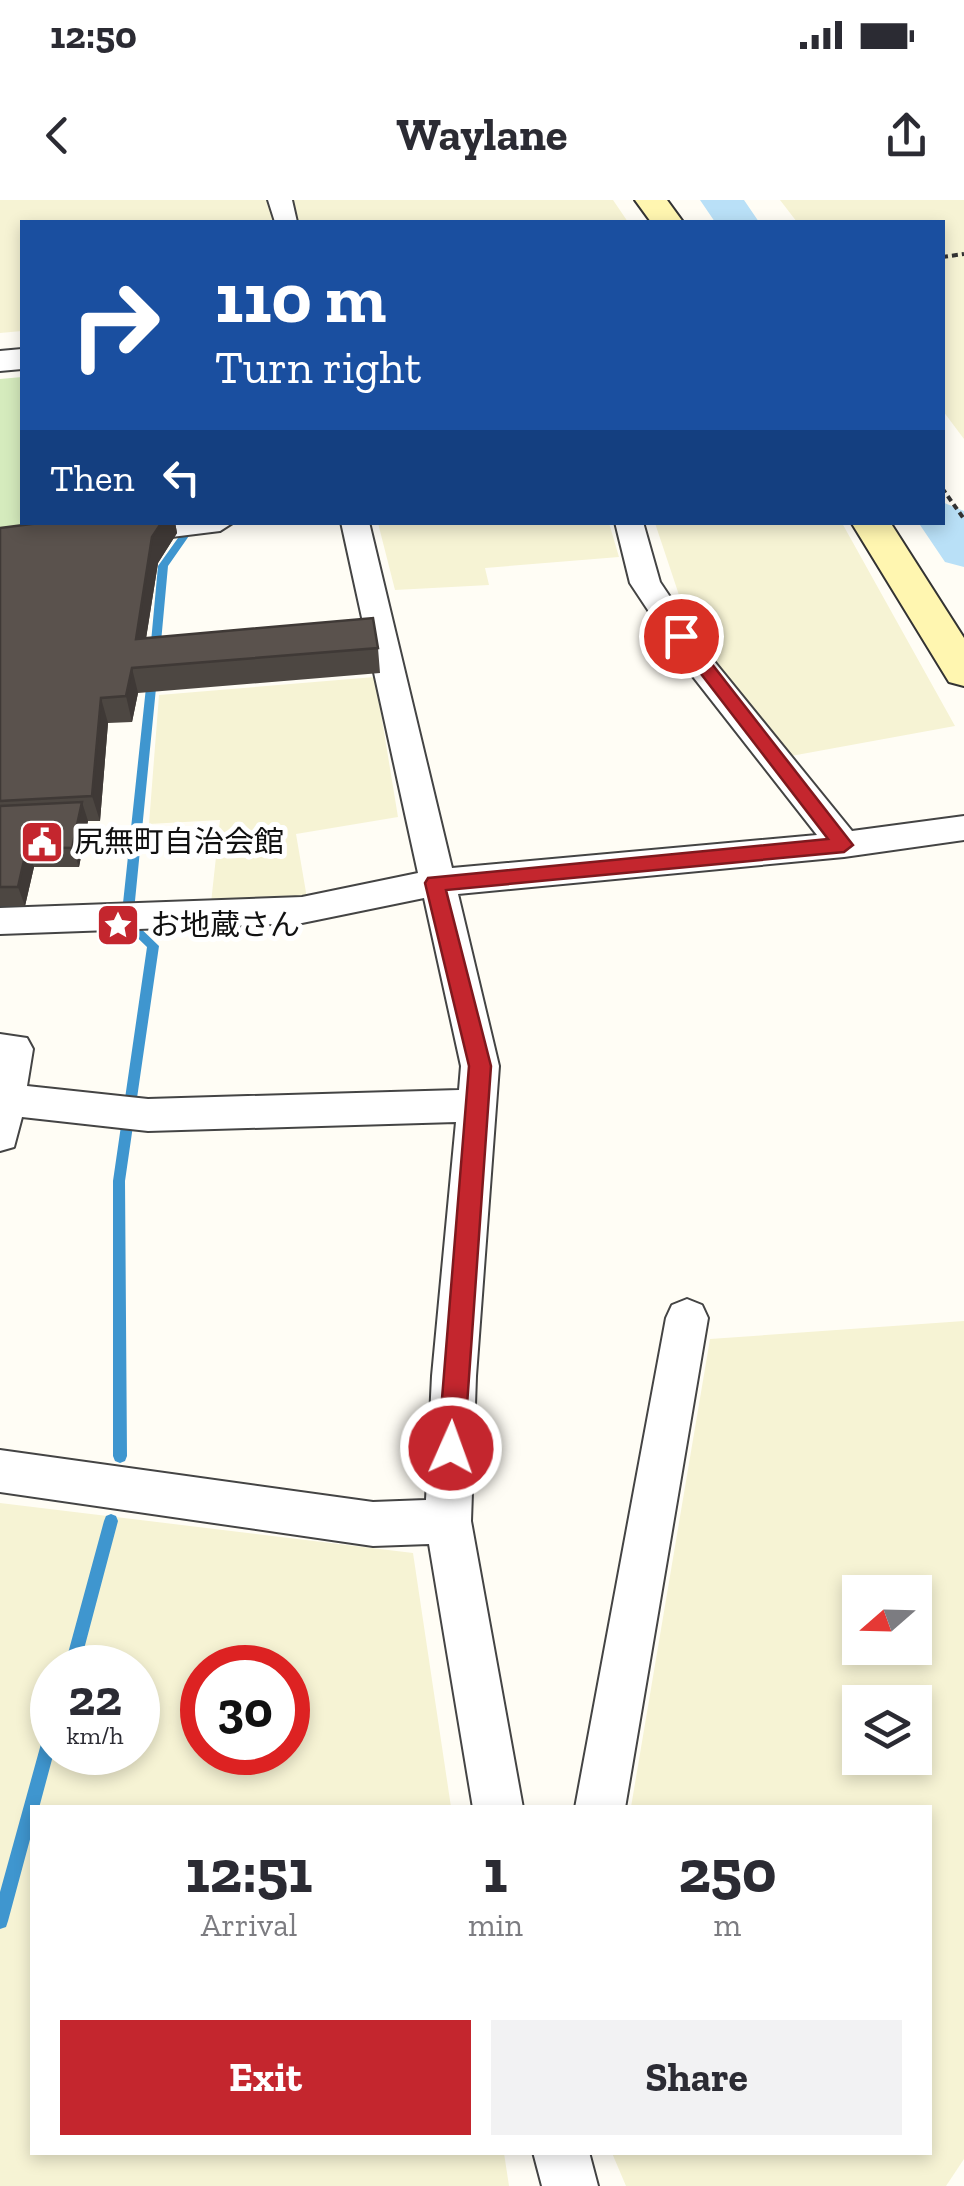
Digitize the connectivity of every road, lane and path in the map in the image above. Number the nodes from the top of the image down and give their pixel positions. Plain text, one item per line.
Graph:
1 (945, 492) edge
2 (964, 519) edge
3 (194, 525) edge
4 (356, 525) edge
5 (630, 525) edge
6 (872, 525) edge
7 (92, 537) edge
8 (385, 651) junction
9 (345, 655) edge
10 (964, 672) edge
11 (964, 828) edge
12 (844, 845) junction
13 (435, 883) junction
14 (0, 920) edge
15 (0, 1049) edge
16 (477, 1105) junction
17 (4, 1118) edge
18 (687, 1318) dead end
19 (0, 1471) edge
20 (448, 1521) junction
21 (497, 1805) edge
22 (601, 1805) edge
23 (562, 2155) edge
24 (570, 2186) edge

1 - 2 path
3 - 7 street
4 - 8 street
5 - 12 street
6 - 10 main road
8 - 9 street
8 - 13 street
11 - 12 street
12 - 13 street
13 - 14 street
13 - 16 street
15 - 17 street
16 - 17 street
16 - 20 street
18 - 22 street
19 - 20 street
20 - 21 street
23 - 24 street

